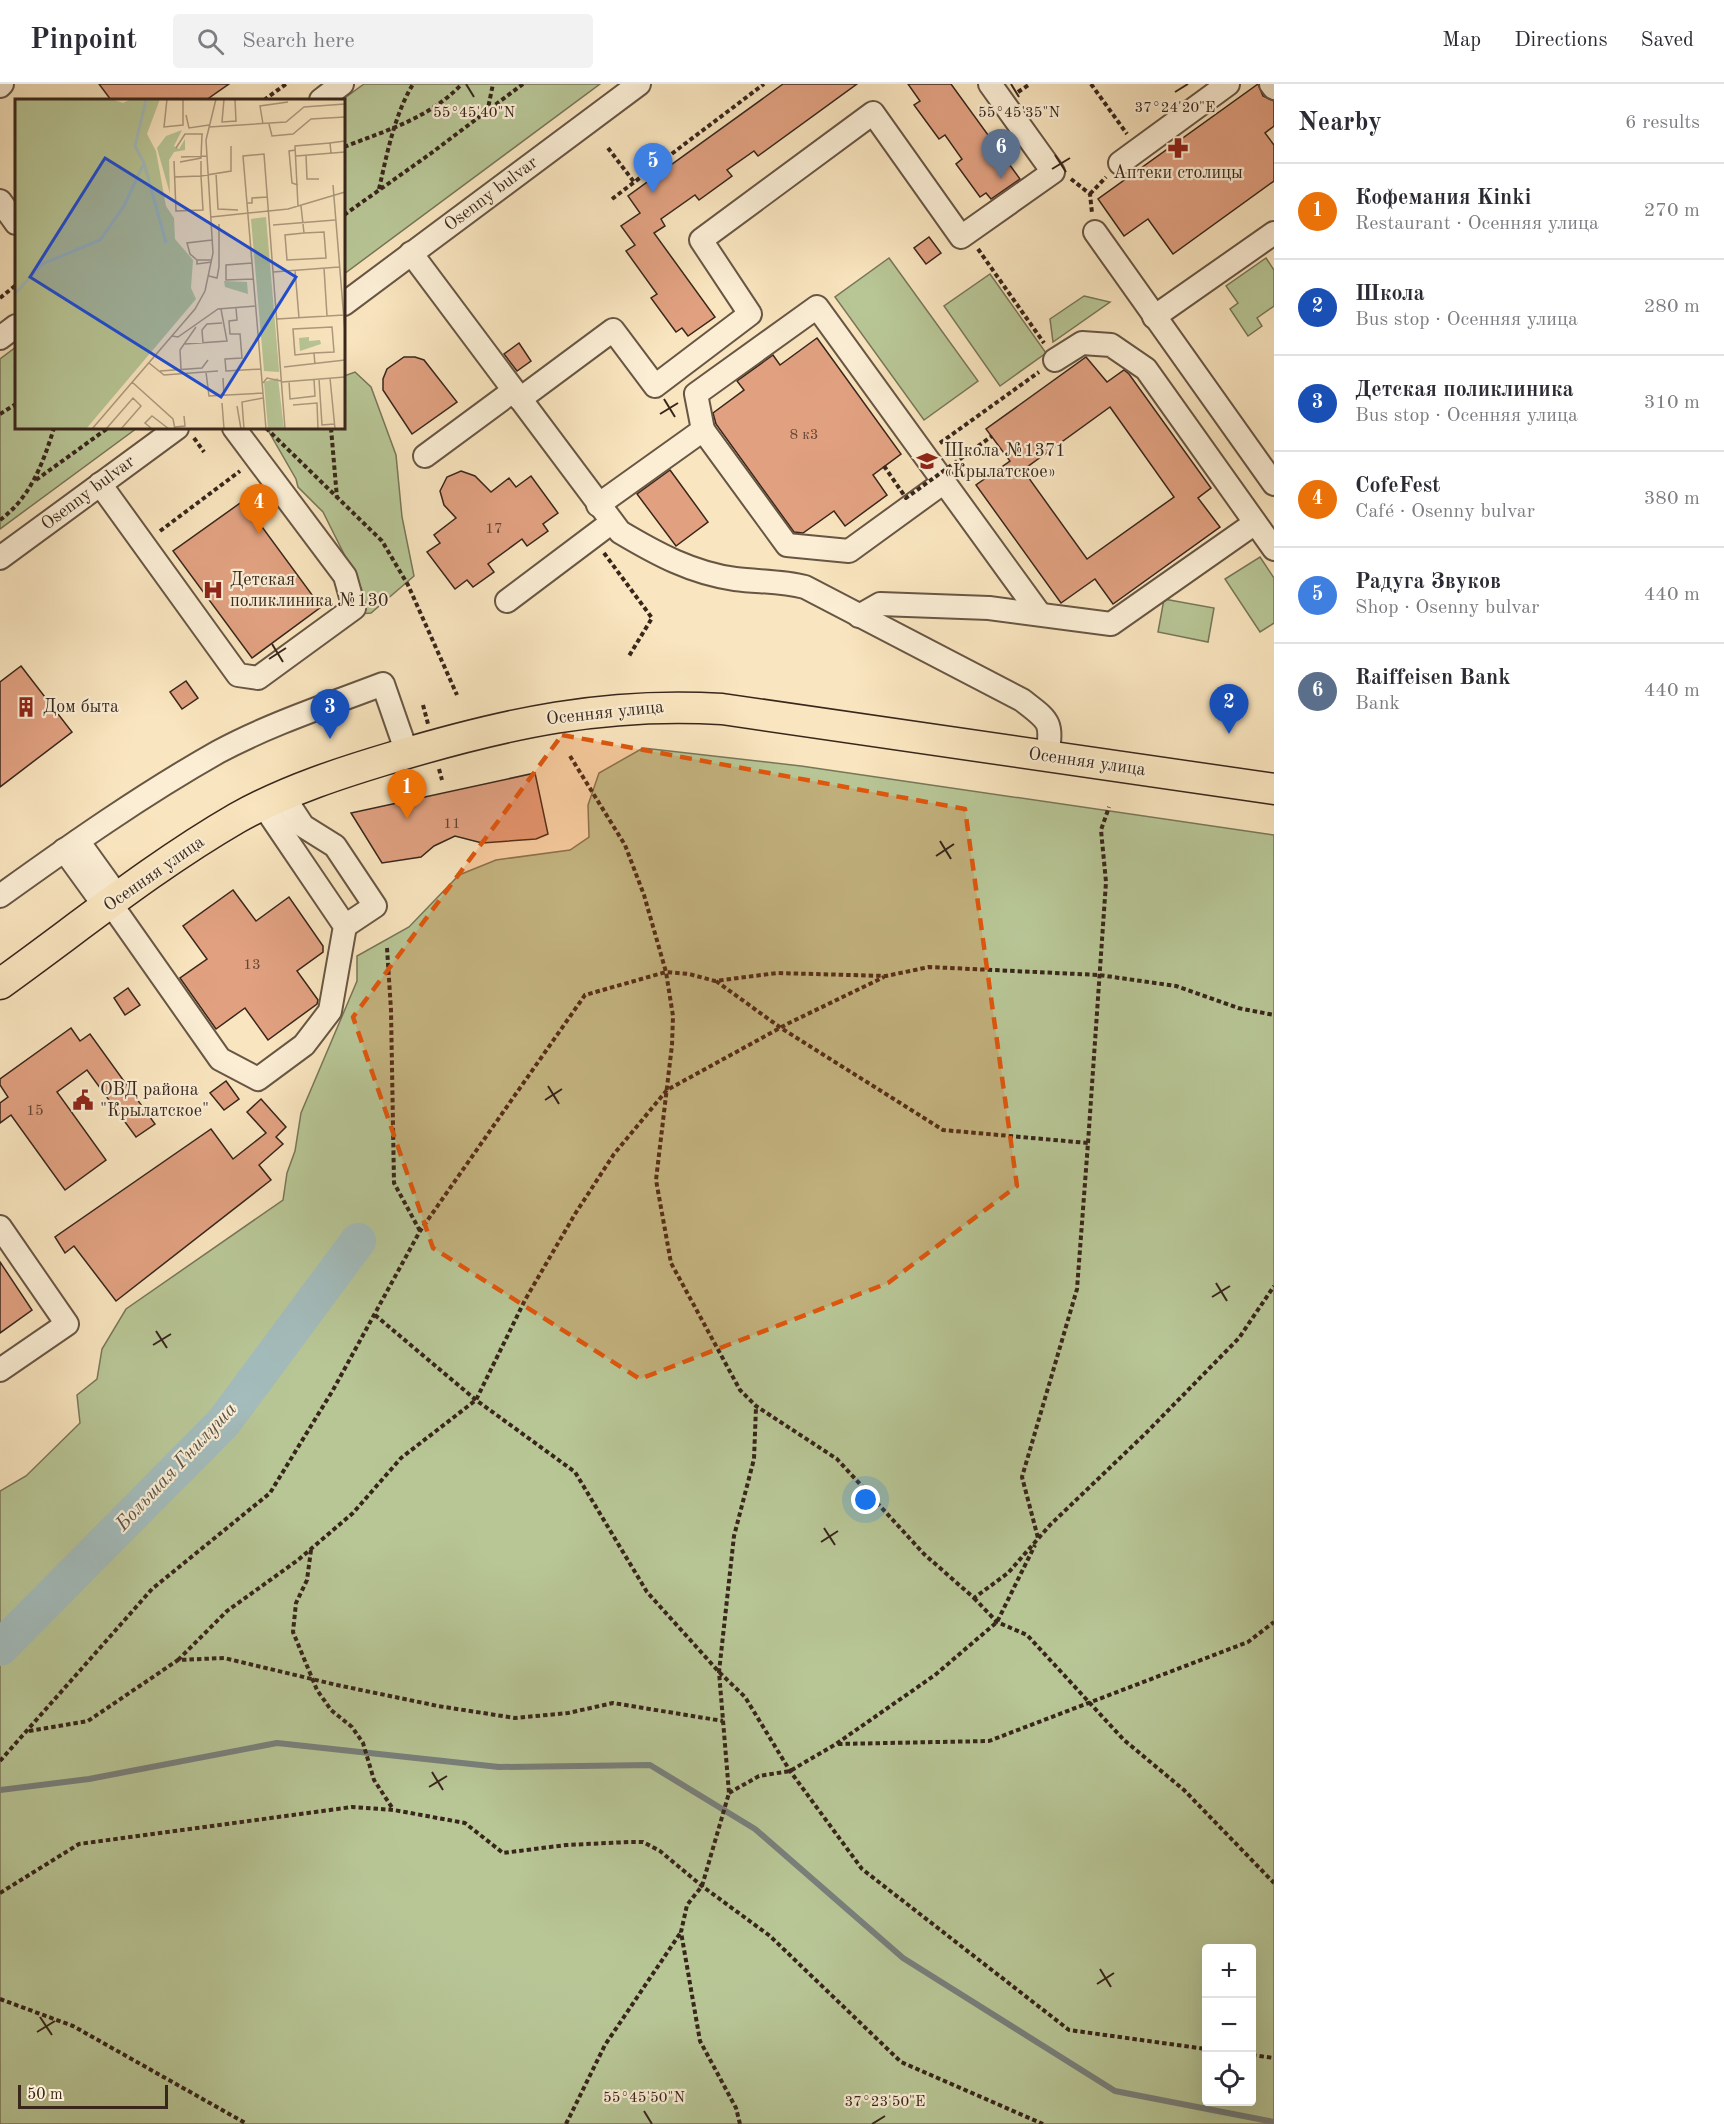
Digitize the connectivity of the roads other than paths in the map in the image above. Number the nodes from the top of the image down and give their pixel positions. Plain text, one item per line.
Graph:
1 (342, 84) edge
2 (639, 84) edge
3 (990, 84) edge
4 (1228, 84) edge
5 (1271, 84) edge
6 (1274, 88) edge
7 (322, 99) edge
8 (1120, 163) dead end
9 (0, 201) edge
10 (15, 222) edge
11 (1095, 232) dead end
12 (1274, 233) edge
13 (411, 254) junction
14 (345, 303) edge
15 (1154, 317) junction
16 (15, 327) edge
17 (0, 338) edge
18 (1055, 360) road end
19 (517, 395) junction
20 (176, 429) edge
21 (235, 429) edge
22 (703, 430) junction
23 (425, 456) dead end
24 (944, 483) junction
25 (100, 484) junction
26 (1274, 484) edge
27 (605, 514) junction
28 (1256, 523) junction
29 (804, 547) junction
30 (1274, 549) edge
31 (0, 558) edge
32 (798, 586) junction
33 (507, 601) dead end
34 (1039, 613) junction
35 (859, 615) junction
36 (407, 753) junction
37 (1047, 756) junction
38 (1274, 789) edge
39 (274, 801) junction
40 (71, 845) junction
41 (0, 896) edge
42 (112, 903) junction
43 (345, 926) junction
44 (0, 984) edge
45 (0, 1227) edge
46 (0, 1370) edge

1 - 7 street
2 - 13 street, Osenny bulvar
3 - 19 street
4 - 8 street
5 - 6 street
9 - 10 street
11 - 15 street
12 - 15 street
13 - 14 street, Osenny bulvar
13 - 19 street
15 - 26 street
16 - 17 street
18 - 28 street
19 - 23 street
19 - 27 street
20 - 25 street, Osenny bulvar
21 - 25 street
22 - 24 street
22 - 27 street
22 - 29 street
24 - 29 street
24 - 34 street
25 - 31 street, Osenny bulvar
27 - 32 street
27 - 33 street
28 - 30 street
28 - 34 street
29 - 32 street
32 - 35 street
34 - 35 street
35 - 37 street
36 - 37 main road, Осенняя улица
36 - 39 main road, Осенняя улица
36 - 40 street
37 - 38 main road, Осенняя улица
39 - 42 main road, Осенняя улица
39 - 43 street
39 - 43 street
40 - 41 street
40 - 42 street
42 - 43 street
42 - 44 main road, Осенняя улица
45 - 46 street

